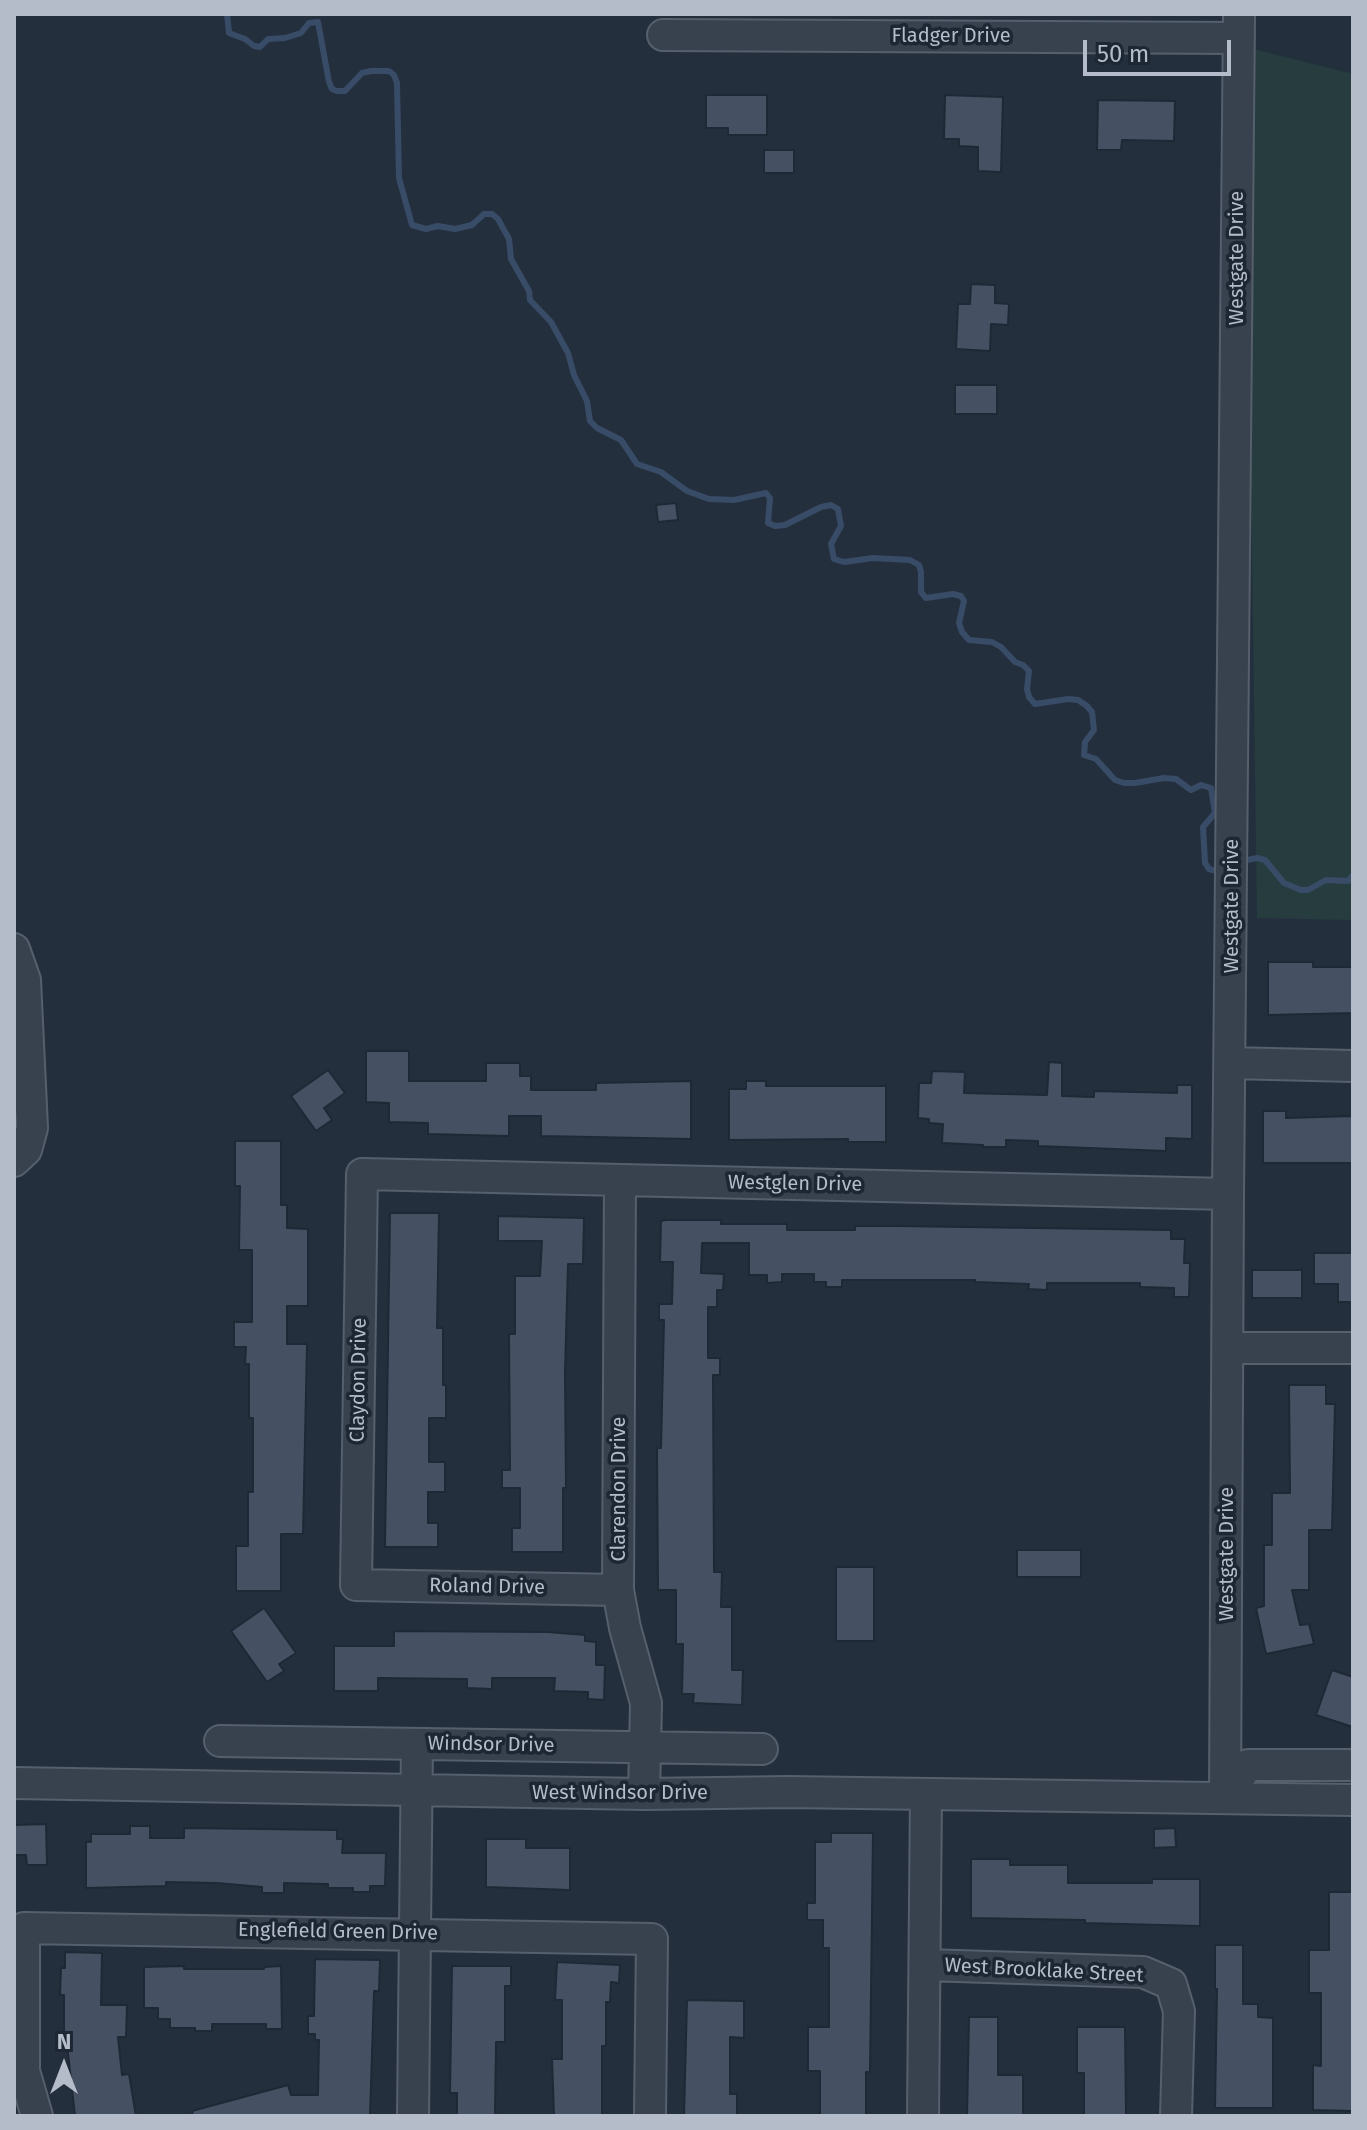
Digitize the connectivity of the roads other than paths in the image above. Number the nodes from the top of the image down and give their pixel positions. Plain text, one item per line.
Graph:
1 (847, 24) edge
2 (1239, 26) edge
3 (663, 35) dead end
4 (14, 949) edge
5 (1231, 1063) junction
6 (1353, 1066) edge
7 (14, 1161) edge
8 (362, 1174) joint
9 (620, 1180) junction
10 (1228, 1194) junction
11 (1228, 1348) junction
12 (1353, 1348) edge
13 (356, 1585) joint
14 (618, 1590) junction
15 (220, 1741) dead end
16 (417, 1744) junction
17 (645, 1748) junction
18 (762, 1749) dead end
19 (1353, 1765) edge
20 (14, 1783) edge
21 (416, 1790) junction
22 (644, 1794) junction
23 (926, 1795) junction
24 (1225, 1798) junction
25 (1353, 1800) edge
26 (415, 1933) junction
27 (926, 1965) junction
28 (37, 2116) edge
29 (413, 2116) edge
30 (650, 2116) edge
31 (923, 2116) edge
32 (1176, 2116) edge

1 - 2 street, Fladger Drive
1 - 3 street, Fladger Drive
2 - 5 street, Westgate Drive
4 - 7 street
5 - 6 street
5 - 10 street, Westgate Drive
8 - 9 street, Westglen Drive
8 - 13 street, Claydon Drive
9 - 10 street, Westglen Drive
9 - 14 street, Clarendon Drive
10 - 11 street, Westgate Drive
11 - 12 street
11 - 24 street, Westgate Drive
13 - 14 street, Roland Drive
14 - 17 street, Clarendon Drive
15 - 16 street, Windsor Drive
16 - 17 street, Windsor Drive
16 - 21 street
17 - 18 street, Windsor Drive
17 - 22 street, Clarendon Drive
19 - 24 street
20 - 21 street, West Windsor Drive
21 - 22 street, West Windsor Drive
21 - 26 street
22 - 23 street, West Windsor Drive
23 - 24 street, West Windsor Drive
23 - 27 street
24 - 25 street, West Windsor Drive
26 - 28 street, Englefield Green Drive
26 - 29 street
26 - 30 street, Englefield Green Drive
27 - 31 street
27 - 32 street, West Brooklake Street

